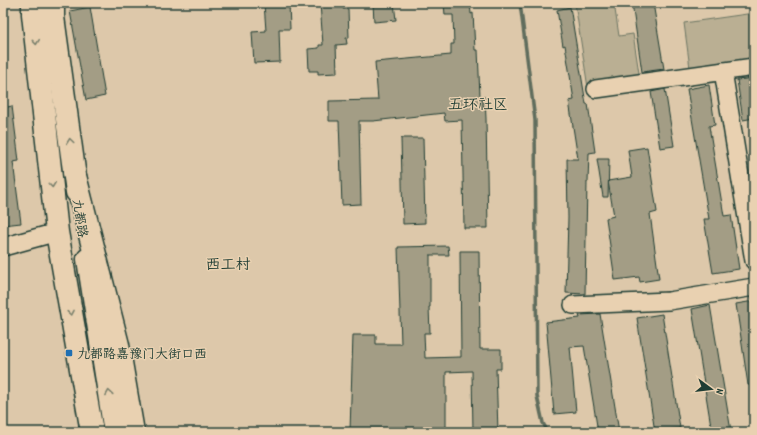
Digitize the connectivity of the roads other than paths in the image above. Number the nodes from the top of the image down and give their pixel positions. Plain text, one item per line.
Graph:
1 (33, 3) edge
2 (53, 3) edge
3 (754, 67) edge
4 (723, 71) junction
5 (596, 89) dead end
6 (74, 172) junction
7 (57, 232) junction
8 (3, 247) edge
9 (754, 261) edge
10 (754, 287) edge
11 (573, 305) dead end
12 (92, 432) edge
13 (115, 432) edge
14 (133, 432) edge

1 -> 7 main road, 九都路
6 -> 2 main road, 九都路
3 - 4 street
4 - 5 street
4 - 9 street
13 -> 6 main road, 九都路
6 - 14 main road
7 - 8 street
7 -> 12 main road, 九都路
10 - 11 street

